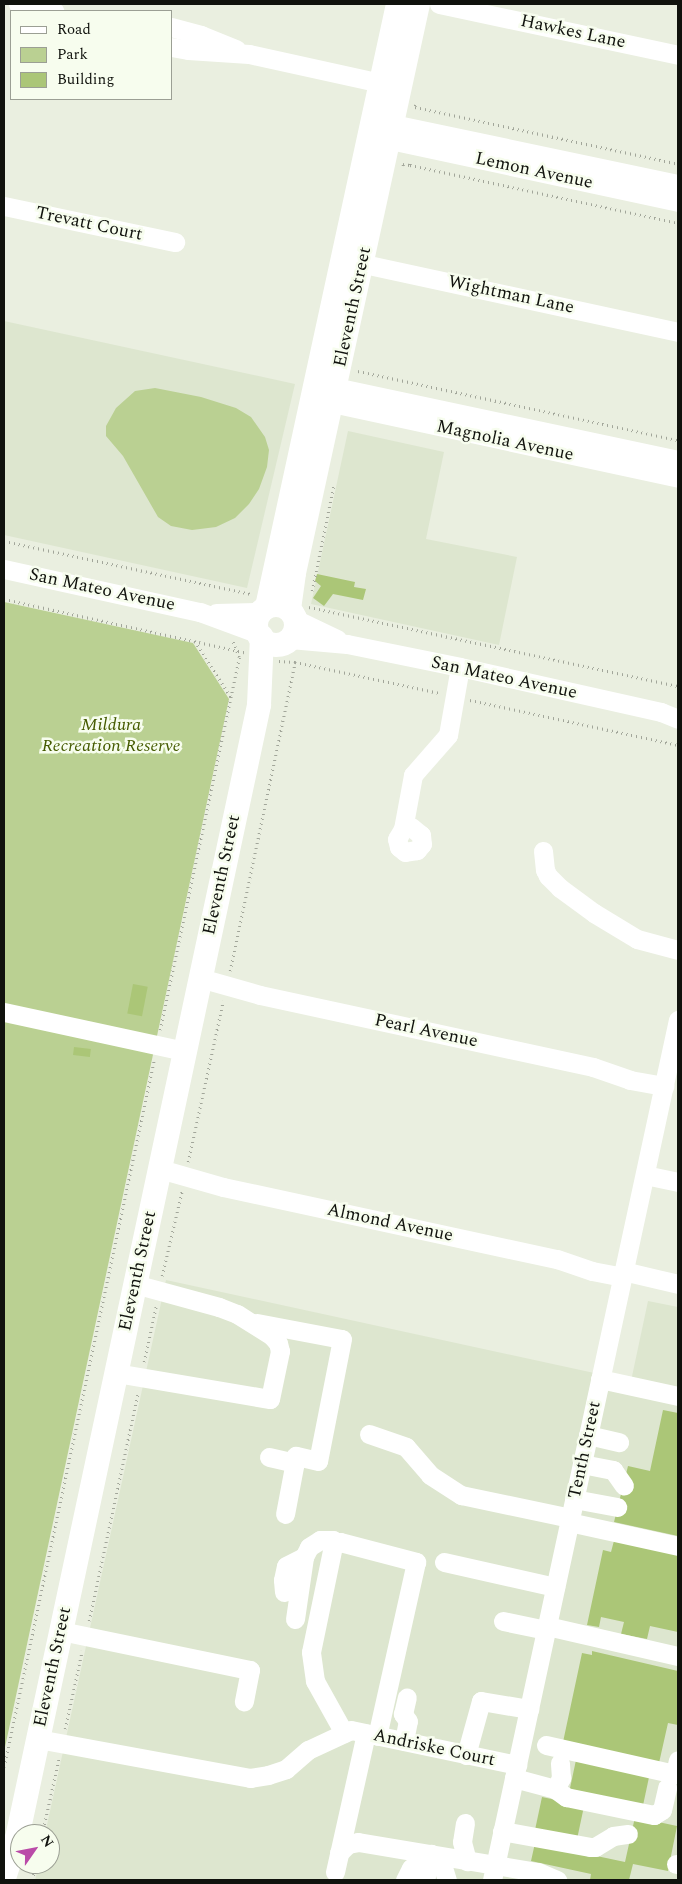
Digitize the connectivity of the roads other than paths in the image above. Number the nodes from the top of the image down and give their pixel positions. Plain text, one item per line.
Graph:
1 (18, 4) edge
2 (398, 4) edge
3 (418, 4) edge
4 (439, 4) edge
5 (49, 10) edge
6 (172, 27) edge
7 (172, 47) edge
8 (249, 54) junction
9 (678, 55) edge
10 (381, 83) junction
11 (385, 131) junction
12 (416, 137) junction
13 (678, 184) edge
14 (678, 202) edge
15 (4, 206) edge
16 (175, 242) dead end
17 (352, 262) junction
18 (678, 332) edge
19 (334, 393) junction
20 (640, 460) junction
21 (678, 460) edge
22 (678, 478) edge
23 (4, 569) edge
24 (280, 625) junction
25 (460, 667) junction
26 (673, 715) edge
27 (403, 829) dead end
28 (543, 851) dead end
29 (678, 950) edge
30 (199, 983) junction
31 (4, 1012) edge
32 (678, 1020) edge
33 (185, 1051) junction
34 (671, 1075) edge
35 (159, 1173) junction
36 (645, 1175) junction
37 (678, 1182) edge
38 (624, 1272) junction
39 (135, 1284) junction
40 (678, 1284) edge
41 (248, 1321) junction
42 (116, 1373) junction
43 (600, 1379) junction
44 (678, 1396) edge
45 (369, 1434) dead end
46 (588, 1435) junction
47 (619, 1442) dead end
48 (269, 1457) dead end
49 (295, 1463) junction
50 (582, 1464) junction
51 (624, 1486) dead end
52 (609, 1510) dead end
53 (571, 1513) junction
54 (285, 1514) dead end
55 (337, 1544) junction
56 (678, 1546) edge
57 (304, 1557) junction
58 (444, 1562) dead end
59 (555, 1587) junction
60 (284, 1592) dead end
61 (295, 1619) dead end
62 (503, 1621) dead end
63 (546, 1628) junction
64 (61, 1631) junction
65 (678, 1656) edge
66 (407, 1697) dead end
67 (244, 1701) dead end
68 (529, 1709) junction
69 (360, 1733) junction
70 (38, 1739) junction
71 (404, 1741) junction
72 (546, 1745) dead end
73 (466, 1755) junction
74 (678, 1760) edge
75 (560, 1763) dead end
76 (515, 1772) junction
77 (667, 1788) dead end
78 (555, 1789) junction
79 (20, 1824) edge
80 (465, 1824) dead end
81 (502, 1831) junction
82 (628, 1834) dead end
83 (339, 1853) junction
84 (431, 1854) junction
85 (10, 1860) edge
86 (467, 1861) junction
87 (335, 1872) dead end
88 (493, 1873) edge
89 (4, 1878) edge
90 (405, 1880) edge
91 (426, 1880) edge
92 (447, 1880) edge
93 (557, 1880) edge

1 - 5 street
2 - 10 main road, Eleventh Street
3 - 11 main road, Eleventh Street
4 - 9 street, Hawkes Lane
6 - 8 street
7 - 8 street
8 - 10 street
10 - 11 main road, Eleventh Street
11 - 12 street, Lemon Avenue
11 - 17 main road, Eleventh Street
12 - 13 street, Lemon Avenue
12 - 14 street, Lemon Avenue
15 - 16 street, Trevatt Court
17 - 18 street, Wightman Lane
17 - 19 main road, Eleventh Street
19 - 20 street, Magnolia Avenue
19 - 24 main road, Eleventh Street
20 - 21 street, Magnolia Avenue
20 - 22 street, Magnolia Avenue
23 - 24 street, San Mateo Avenue
24 - 25 street, San Mateo Avenue
24 - 30 main road, Eleventh Street
25 - 26 street, San Mateo Avenue
25 - 27 street
28 - 29 street
30 - 33 main road, Eleventh Street
30 - 34 street, Pearl Avenue
31 - 33 street
32 - 34 street, Tenth Street
33 - 35 main road, Eleventh Street
34 - 36 street, Tenth Street
35 - 38 street, Almond Avenue
35 - 39 main road, Eleventh Street
36 - 37 street
36 - 38 street, Tenth Street
38 - 40 street, Almond Avenue
38 - 43 street, Tenth Street
39 - 41 street
39 - 42 main road, Eleventh Street
41 - 42 street
41 - 49 street
42 - 64 main road, Eleventh Street
43 - 44 street
43 - 46 street, Tenth Street
45 - 53 street
46 - 47 street
46 - 50 street, Tenth Street
48 - 49 street
49 - 54 street
50 - 51 street
50 - 53 street, Tenth Street
52 - 53 street
53 - 56 street
53 - 59 street, Tenth Street
55 - 57 street
55 - 69 street
55 - 69 street
57 - 60 street
57 - 61 street
58 - 59 street
59 - 63 street, Tenth Street
62 - 63 street
63 - 65 street
63 - 68 street, Tenth Street
64 - 67 street
64 - 70 main road, Eleventh Street
66 - 71 street
68 - 73 street
68 - 76 street, Tenth Street
69 - 70 street
69 - 71 street, Andriske Court
69 - 83 street
70 - 79 main road, Eleventh Street
71 - 73 street, Andriske Court
72 - 74 street
73 - 76 street, Andriske Court
75 - 78 street
76 - 78 street, Andriske Court
76 - 81 street, Tenth Street
77 - 78 street, Andriske Court
80 - 86 street
81 - 82 street
81 - 88 street, Tenth Street
83 - 84 street
83 - 87 street
84 - 86 street
84 - 90 street
84 - 91 street
84 - 92 street
85 - 89 main road, Eleventh Street
86 - 88 street
88 - 93 street

